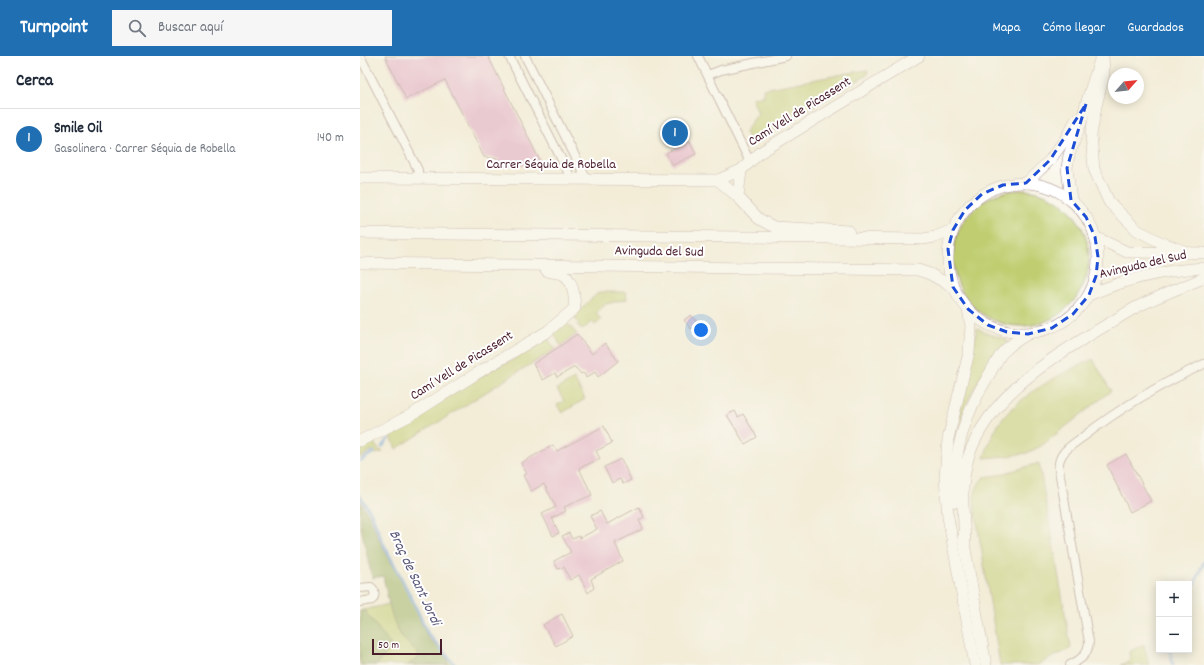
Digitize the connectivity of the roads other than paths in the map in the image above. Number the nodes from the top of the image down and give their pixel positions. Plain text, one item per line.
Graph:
1 (360, 56) edge
2 (510, 56) edge
3 (525, 56) edge
4 (698, 56) edge
5 (786, 56) edge
6 (919, 56) edge
7 (1102, 56) edge
8 (708, 75) junction
9 (1086, 104) junction
10 (750, 162) junction
11 (741, 170) junction
12 (360, 178) edge
13 (418, 179) junction
14 (572, 180) junction
15 (587, 180) junction
16 (718, 180) junction
17 (1026, 183) junction
18 (738, 197) junction
19 (1071, 200) junction
20 (953, 230) junction
21 (360, 232) edge
22 (1095, 238) junction
23 (887, 239) junction
24 (1189, 253) junction
25 (1204, 253) edge
26 (360, 263) edge
27 (532, 265) junction
28 (1204, 268) edge
29 (1204, 278) edge
30 (953, 287) junction
31 (1089, 295) junction
32 (968, 309) junction
33 (1028, 334) junction
34 (1204, 364) edge
35 (360, 442) edge
36 (965, 545) junction
37 (360, 588) edge
38 (360, 602) edge
39 (975, 665) edge
40 (986, 665) edge
41 (1070, 665) edge

1 - 13 street
2 - 14 street
3 - 15 street
4 - 8 street
5 - 8 street
6 - 10 main road, Camí Vell de Picassent
7 - 9 main road
7 - 24 main road
8 - 10 street
9 - 17 main road
9 - 19 main road
10 - 11 main road, Camí Vell de Picassent
11 - 16 main road, Carrer Séquia de Robella
11 - 18 main road
12 - 13 main road, Carrer Séquia de Robella
13 - 14 main road, Carrer Séquia de Robella
14 - 15 main road, Carrer Séquia de Robella
15 - 16 main road, Carrer Séquia de Robella
16 - 18 main road
17 - 19 main road
17 - 20 main road
18 - 23 main road
19 - 22 main road
20 - 23 main road, Avinguda del Sud
20 - 30 main road
21 - 23 main road, Avinguda del Sud
22 - 24 main road, Avinguda del Sud
22 - 31 main road
24 - 25 main road, Avinguda del Sud
26 - 27 main road, Avinguda del Sud
27 - 30 main road, Avinguda del Sud
27 - 35 main road, Camí Vell de Picassent
28 - 31 main road, Avinguda del Sud
29 - 36 main road
30 - 32 main road
31 - 33 main road
32 - 33 main road
32 - 39 main road
33 - 36 main road
34 - 41 street
36 - 40 main road
37 - 38 street

